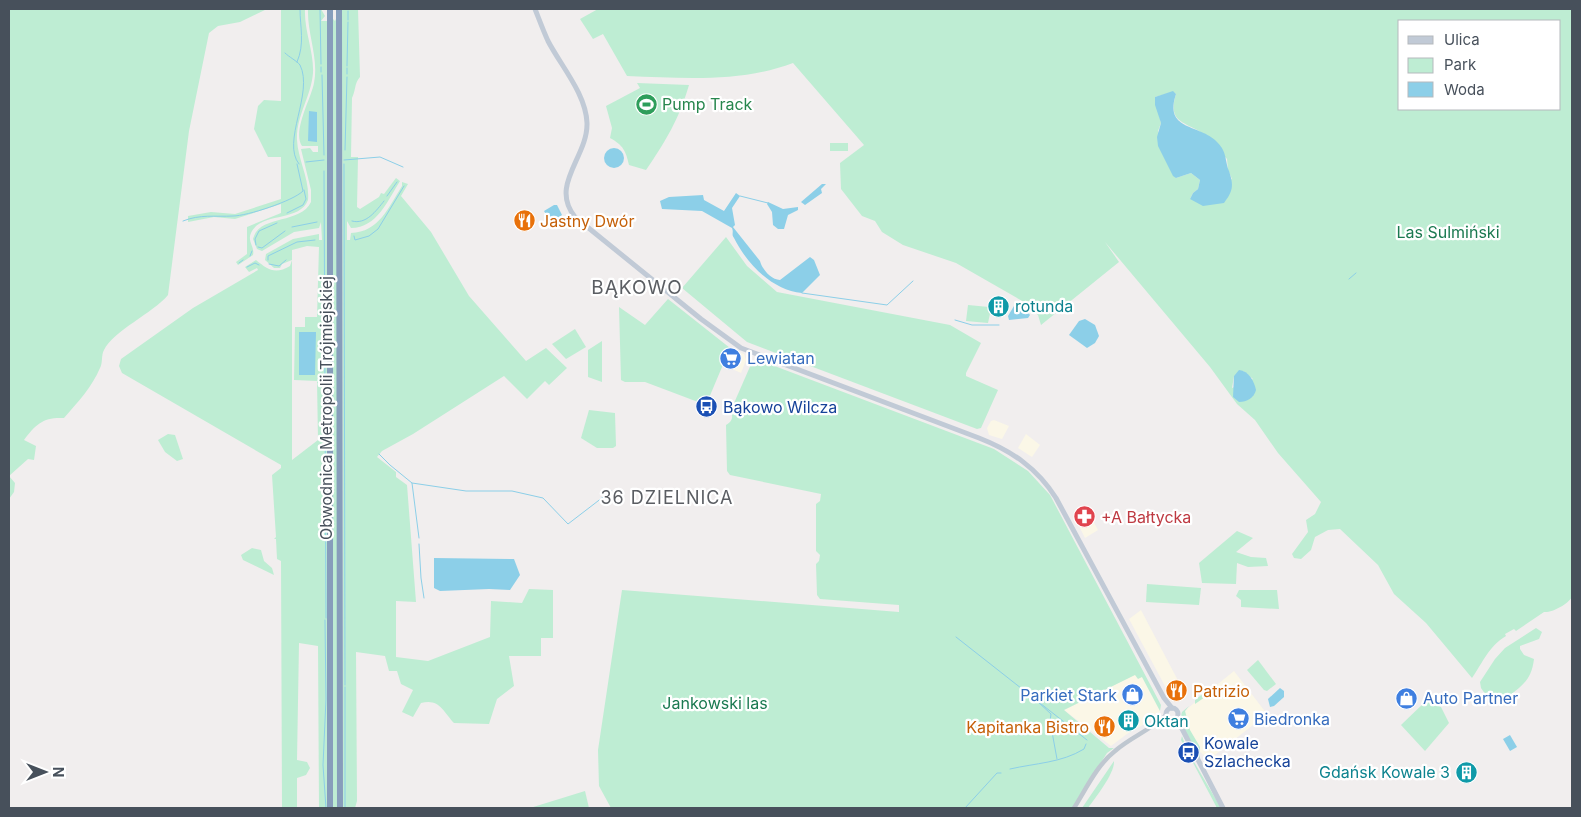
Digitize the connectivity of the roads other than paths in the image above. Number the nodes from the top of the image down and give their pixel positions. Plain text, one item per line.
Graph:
1 (535, 9) edge
2 (330, 10) edge
3 (339, 10) edge
4 (1171, 715) junction
5 (330, 808) edge
6 (340, 808) edge
7 (1074, 808) edge
8 (1223, 808) edge

1 - 4 main road
2 - 5 highway, Obwodnica Metropolii Trójmiejskiej
3 - 6 highway, Obwodnica Metropolii Trójmiejskiej
4 - 7 street
4 - 8 main road

